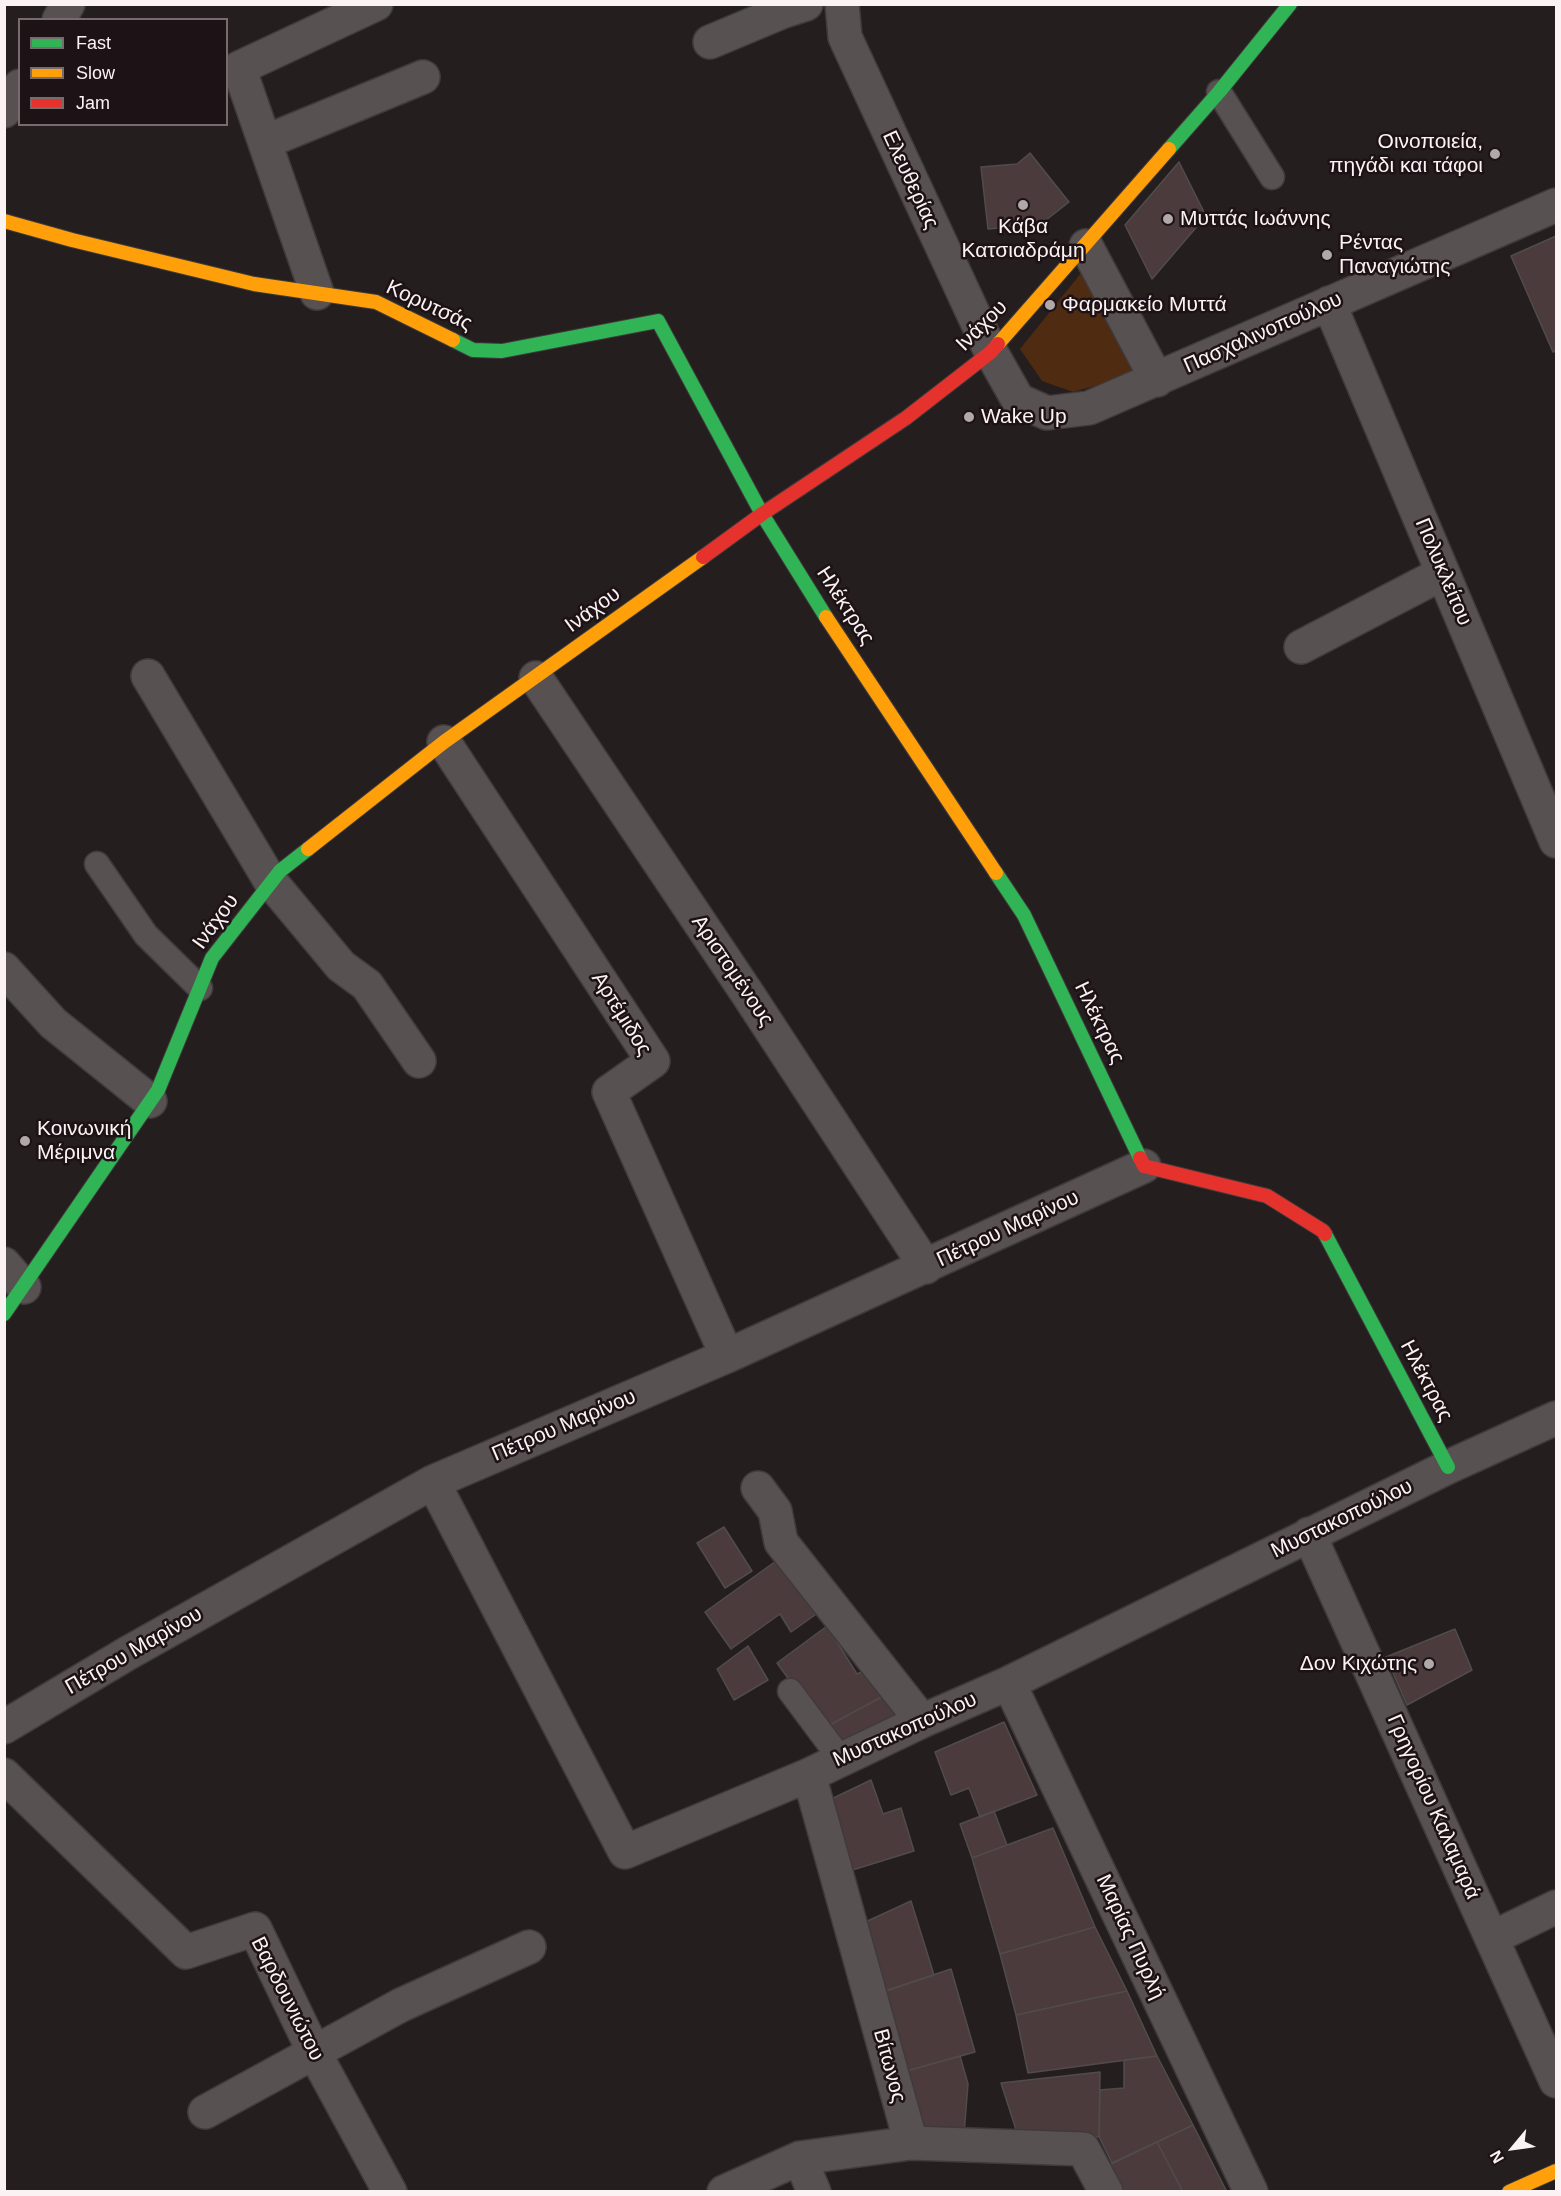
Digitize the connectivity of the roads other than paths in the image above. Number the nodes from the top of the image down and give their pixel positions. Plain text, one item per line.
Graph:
1 (68, 4) edge
2 (376, 4) edge
3 (806, 4) edge
4 (842, 4) edge
5 (1290, 4) edge
6 (747, 14) edge
7 (60, 18) edge
8 (710, 42) dead end
9 (423, 77) dead end
10 (18, 89) edge
11 (1219, 92) junction
12 (4, 111) edge
13 (265, 142) junction
14 (1272, 177) dead end
15 (1557, 205) edge
16 (4, 220) edge
17 (1086, 246) junction
18 (317, 293) junction
19 (1329, 303) junction
20 (991, 352) junction
21 (1157, 380) junction
22 (762, 514) junction
23 (1443, 573) junction
24 (1301, 647) dead end
25 (148, 676) dead end
26 (536, 678) junction
27 (444, 742) junction
28 (1557, 841) edge
29 (97, 864) dead end
30 (271, 882) junction
31 (4, 969) edge
32 (200, 988) junction
33 (419, 1061) dead end
34 (150, 1101) junction
35 (1144, 1166) junction
36 (926, 1267) junction
37 (14, 1275) edge
38 (4, 1314) edge
39 (727, 1356) junction
40 (1557, 1418) edge
41 (1448, 1467) junction
42 (433, 1482) junction
43 (758, 1488) dead end
44 (1309, 1534) junction
45 (1009, 1683) junction
46 (790, 1690) dead end
47 (922, 1721) junction
48 (4, 1727) edge
49 (840, 1758) junction
50 (4, 1775) edge
51 (809, 1775) junction
52 (1557, 1907) edge
53 (1492, 1938) junction
54 (529, 1947) dead end
55 (314, 2052) junction
56 (1557, 2081) edge
57 (205, 2112) dead end
58 (911, 2143) junction
59 (800, 2158) junction
60 (1557, 2171) edge
61 (390, 2192) edge
62 (724, 2192) edge
63 (814, 2192) edge
64 (1106, 2192) edge
65 (1251, 2192) edge
66 (1509, 2192) edge

1 - 7 street
2 - 13 street
3 - 6 street
4 - 20 street, Ελευθερίας
5 - 11 street, Ινάχου
6 - 8 street
9 - 13 street
10 - 12 street
11 - 14 lane
11 - 17 street, Ινάχου
13 - 18 street
15 - 19 street, Πασχαλινοπούλου
16 - 18 street, Κορυτσάς
17 - 20 street, Ινάχου
17 - 21 street
18 - 22 street, Κορυτσάς
19 - 21 street, Πασχαλινοπούλου
19 - 23 street, Πολυκλείτου
20 - 21 street, Πασχαλινοπούλου
20 - 22 street, Ινάχου
22 - 26 street, Ινάχου
22 - 35 street, Ηλέκτρας
23 - 24 street
23 - 28 street, Πολυκλείτου
25 - 30 street
26 - 27 street, Ινάχου
26 - 36 street, Αριστομένους
27 - 30 street, Ινάχου
27 - 39 street, Αρτέμιδος
29 - 32 lane
30 - 32 street, Ινάχου
30 - 33 street
31 - 34 street
32 - 34 street, Ινάχου
34 - 37 street, Ινάχου
35 - 36 street, Πέτρου Μαρίνου
35 - 41 street, Ηλέκτρας
36 - 39 street, Πέτρου Μαρίνου
37 - 38 street, Ινάχου
39 - 42 street, Πέτρου Μαρίνου
40 - 41 street, Μυστακοπούλου
41 - 44 street, Μυστακοπούλου
42 - 48 street, Πέτρου Μαρίνου
42 - 51 street, Μυστακοπούλου
43 - 47 street
44 - 45 street, Μυστακοπούλου
44 - 53 street, Γρηγορίου Καλαμαρά
45 - 47 street, Μυστακοπούλου
45 - 65 street, Μαρίας Πυρλή
46 - 49 lane
47 - 49 street, Μυστακοπούλου
49 - 51 street, Μυστακοπούλου
50 - 55 street, Βαρδουνιώτου
51 - 58 street, Βίτωνος
52 - 53 street
53 - 56 street, Γρηγορίου Καλαμαρά
54 - 55 street
55 - 57 street
55 - 61 street, Βαρδουνιώτου
58 - 59 street
58 - 64 street
59 - 62 street
59 - 63 street
60 - 66 street

